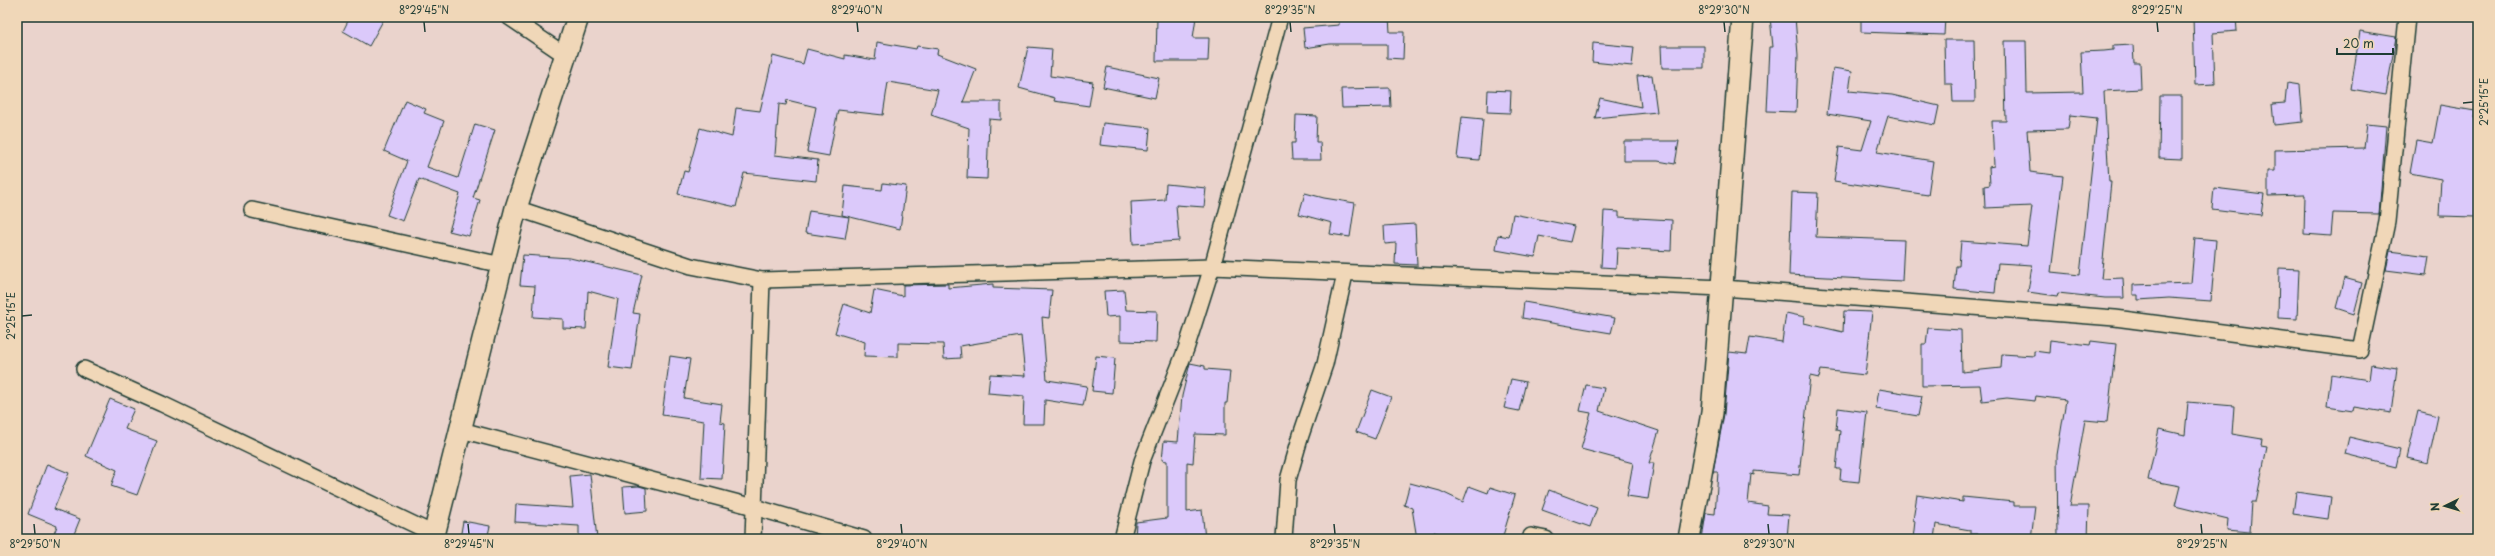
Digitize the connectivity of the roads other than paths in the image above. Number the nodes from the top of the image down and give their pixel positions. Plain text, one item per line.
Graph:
1 (509, 17) edge
2 (578, 17) edge
3 (1280, 17) edge
4 (1743, 17) edge
5 (2407, 17) edge
6 (565, 55) junction
7 (516, 208) junction
8 (252, 210) dead end
9 (502, 265) junction
10 (1212, 267) junction
11 (1345, 274) junction
12 (762, 280) junction
13 (1723, 288) junction
14 (84, 369) dead end
15 (461, 430) junction
16 (754, 507) junction
17 (1531, 536) dead end
18 (433, 537) edge
19 (753, 539) edge
20 (864, 539) edge
21 (1122, 539) edge
22 (1284, 539) edge
23 (1546, 539) edge
24 (1689, 539) edge

1 - 6 street
2 - 6 street
3 - 10 street
4 - 13 street
5 - 13 street
6 - 7 street
7 - 9 street
7 - 12 street
8 - 9 street
9 - 15 street
10 - 11 street
10 - 12 street
10 - 21 street
11 - 13 street
11 - 22 street
12 - 16 street
13 - 24 street
14 - 18 street
15 - 16 street
15 - 18 street
16 - 19 street
16 - 20 street
17 - 23 street

